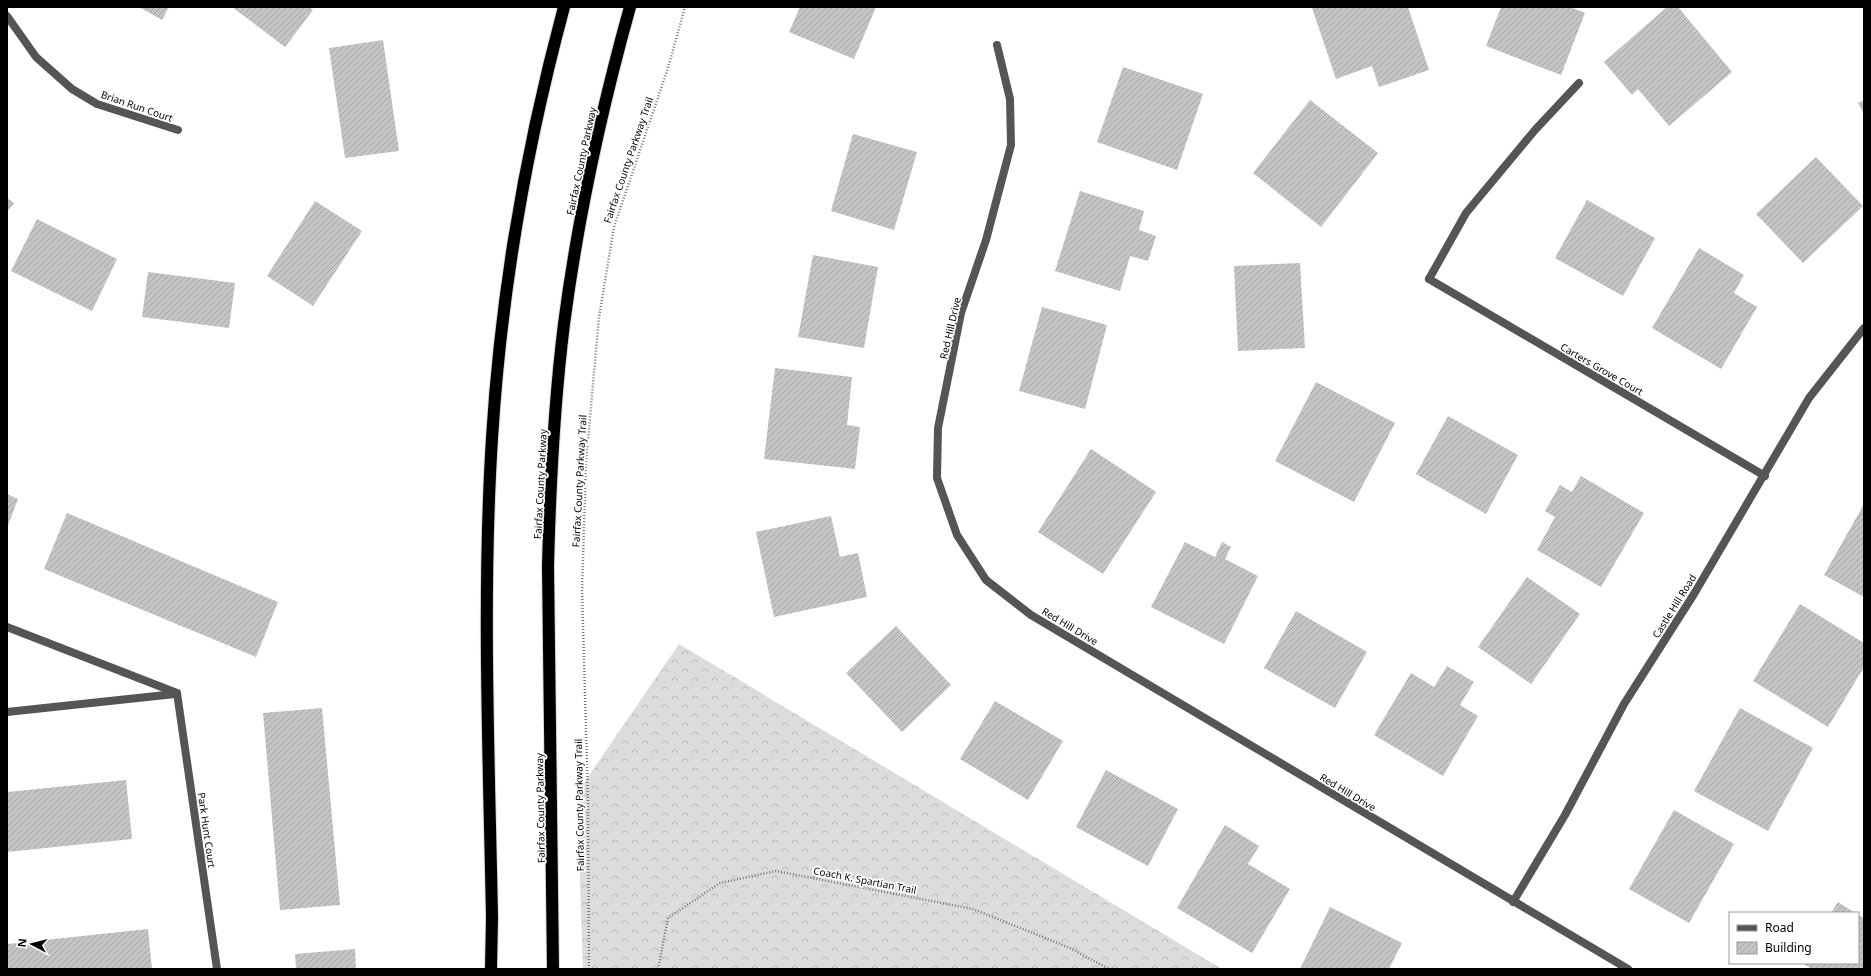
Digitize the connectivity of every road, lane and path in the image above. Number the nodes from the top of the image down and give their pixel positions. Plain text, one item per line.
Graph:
1 (564, 7) edge
2 (630, 7) edge
3 (686, 7) edge
4 (7, 16) edge
5 (997, 45) dead end
6 (1579, 82) dead end
7 (178, 130) dead end
8 (1864, 328) edge
9 (1765, 476) junction
10 (7, 627) edge
11 (177, 693) junction
12 (7, 712) edge
13 (1513, 902) junction
14 (217, 969) edge
15 (491, 969) edge
16 (553, 969) edge
17 (589, 969) edge
18 (658, 969) edge
19 (1109, 969) edge
20 (1628, 969) edge

1 - 15 highway
2 - 16 highway, Fairfax County Parkway
3 - 17 path, Fairfax County Parkway Trail
4 - 7 street, Brian Run Court
5 - 13 street, Red Hill Drive
6 - 9 street, Carters Grove Court
8 - 9 street, Castle Hill Road
9 - 13 street, Castle Hill Road
10 - 11 street
11 - 12 street
11 - 14 street, Park Hunt Court
13 - 20 street, Red Hill Drive
18 - 19 path, Coach K. Spartian Trail

